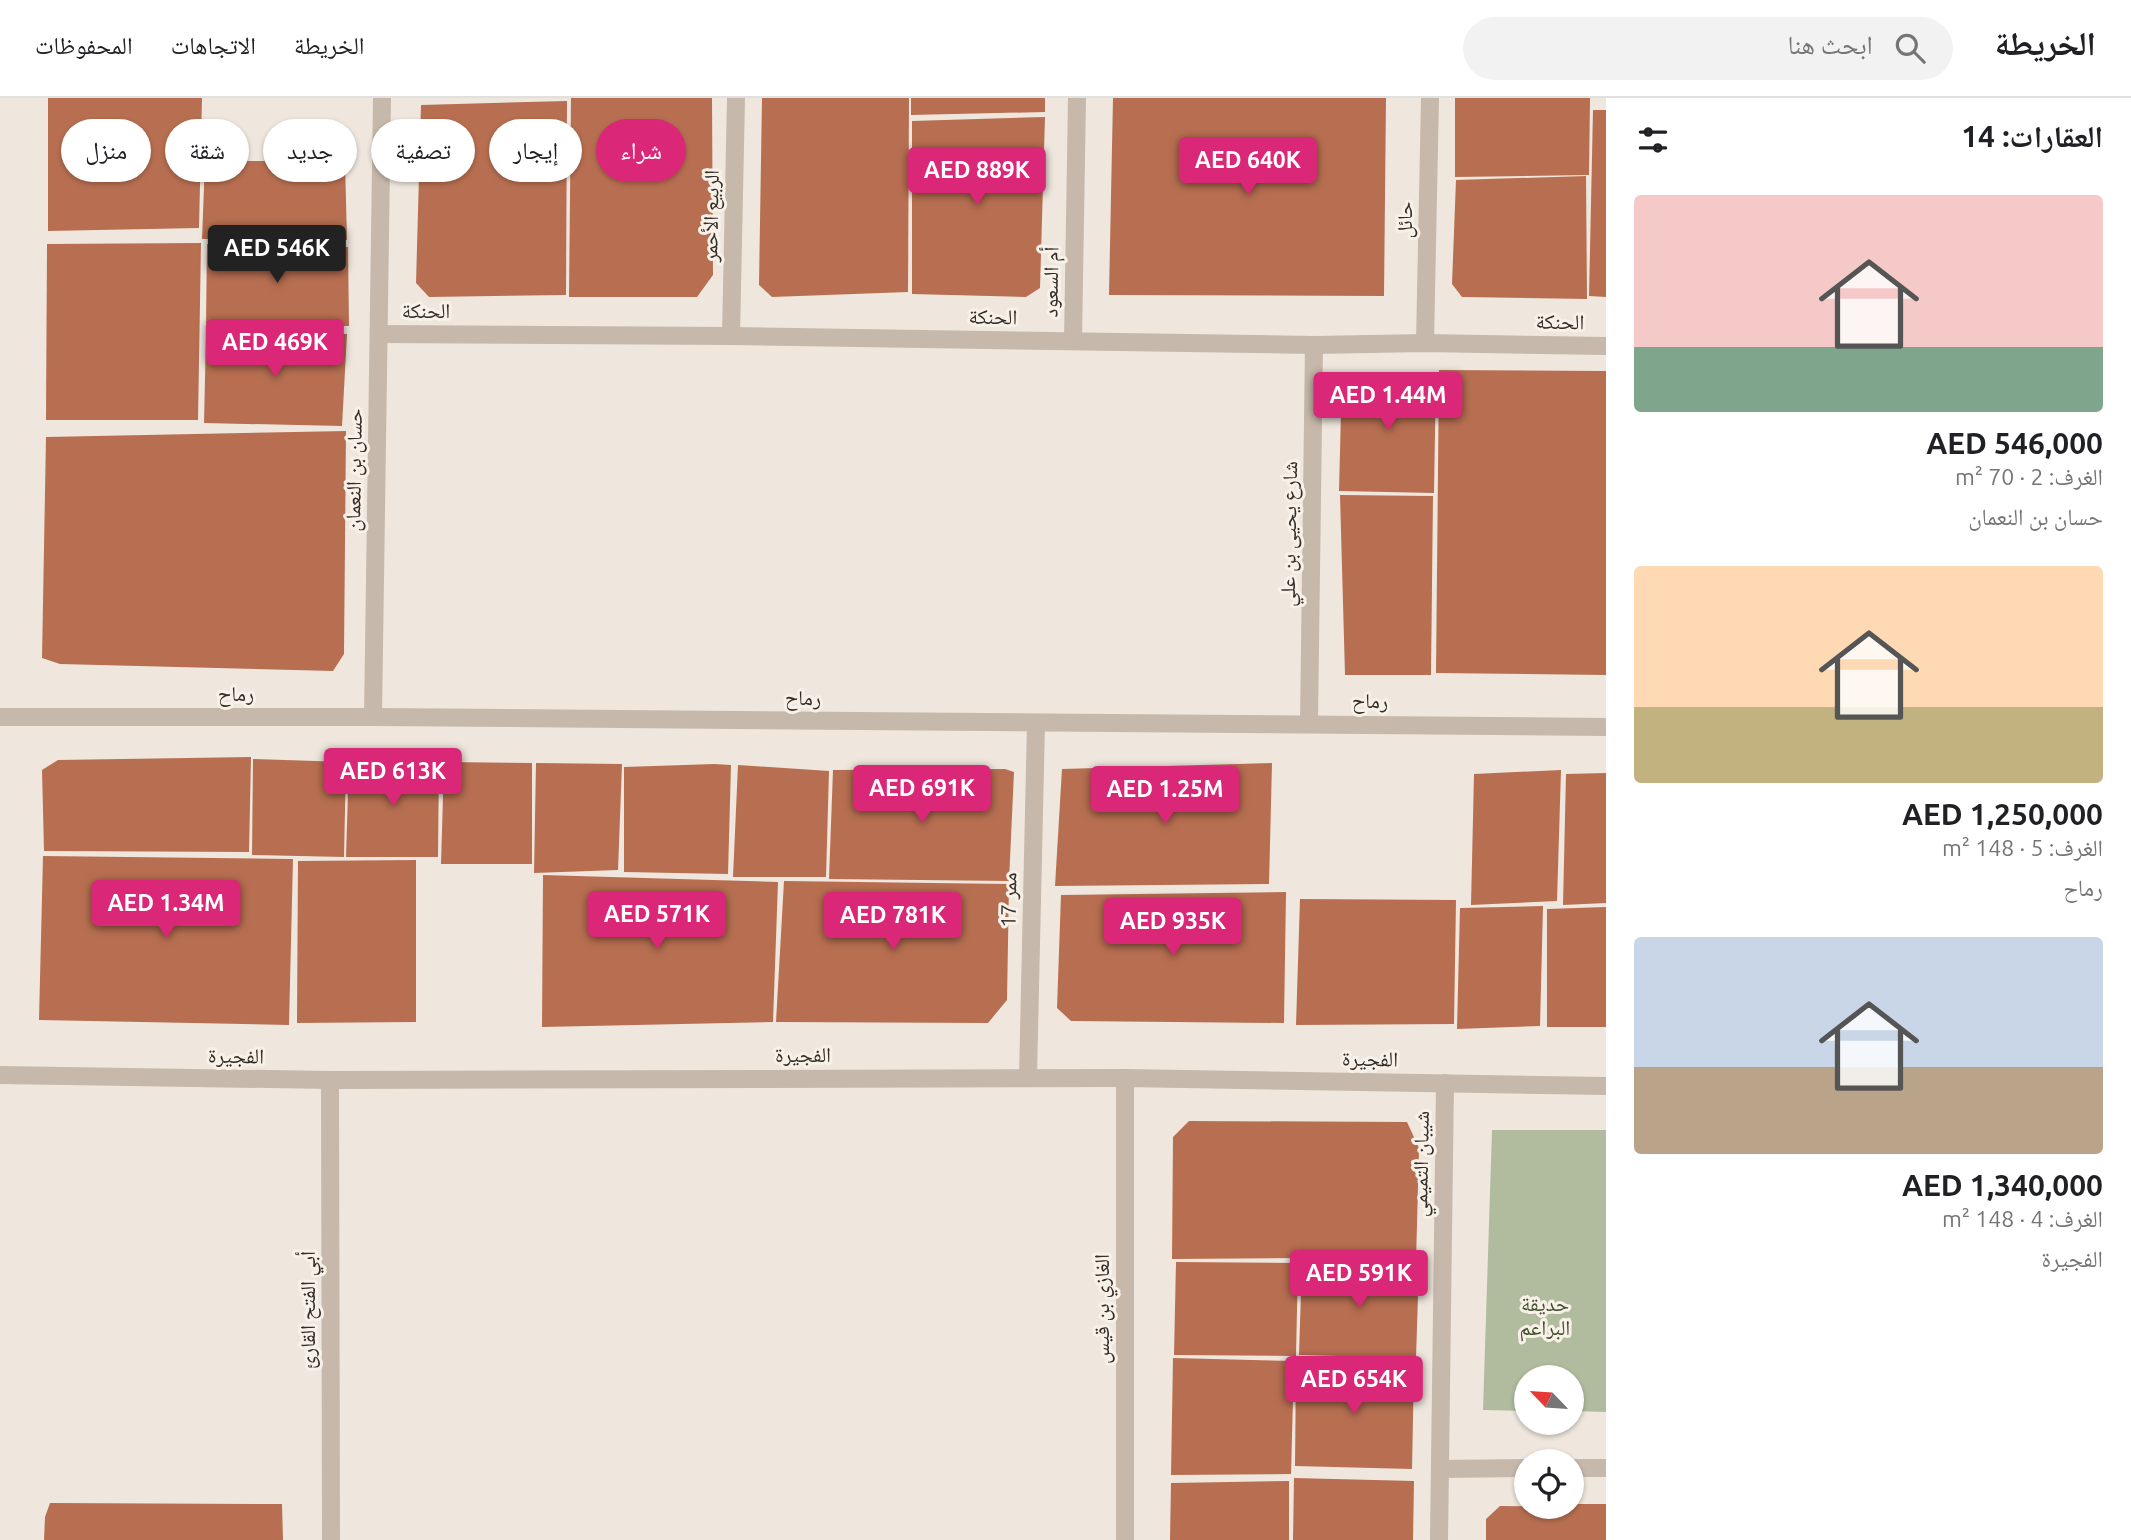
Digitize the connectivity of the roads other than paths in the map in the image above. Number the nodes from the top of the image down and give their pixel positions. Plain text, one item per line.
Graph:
1 (382, 98) edge
2 (736, 98) edge
3 (1077, 98) edge
4 (1430, 98) edge
5 (379, 334) junction
6 (731, 336) junction
7 (1073, 341) junction
8 (1424, 343) junction
9 (1314, 345) junction
10 (1606, 346) edge
11 (0, 717) edge
12 (373, 717) junction
13 (1035, 723) junction
14 (1309, 723) junction
15 (1606, 727) edge
16 (0, 1075) edge
17 (1028, 1077) junction
18 (1125, 1078) junction
19 (330, 1080) junction
20 (1444, 1083) junction
21 (1606, 1086) edge
22 (1514, 1468) edge
23 (1584, 1468) edge
24 (1606, 1468) edge
25 (1440, 1469) junction
26 (331, 1540) edge
27 (1125, 1540) edge
28 (1439, 1540) edge

1 - 5 street, حسان بن النعمان
2 - 6 street, الربيع الأحمر
3 - 7 street, أم السعود
4 - 8 street, حائل
5 - 6 street, الحنكة
5 - 12 street, حسان بن النعمان
6 - 7 street, الحنكة
7 - 9 street, الحنكة
8 - 9 street, الحنكة
8 - 10 street, الحنكة
9 - 14 street, شارع يحيى بن علي
11 - 12 street, رماح
12 - 13 street, رماح
13 - 14 street, رماح
13 - 17 street, ممر 17
14 - 15 street, رماح
16 - 19 street, الفجيرة
17 - 18 street, الفجيرة
17 - 19 street, الفجيرة
18 - 20 street, الفجيرة
18 - 27 street, الغازي بن قيس
19 - 26 street, أبي الفتح القارئ
20 - 21 street, الفجيرة
20 - 25 street, شيبان التميمي
22 - 25 street
23 - 24 street
25 - 28 street, شيبان التميمي

